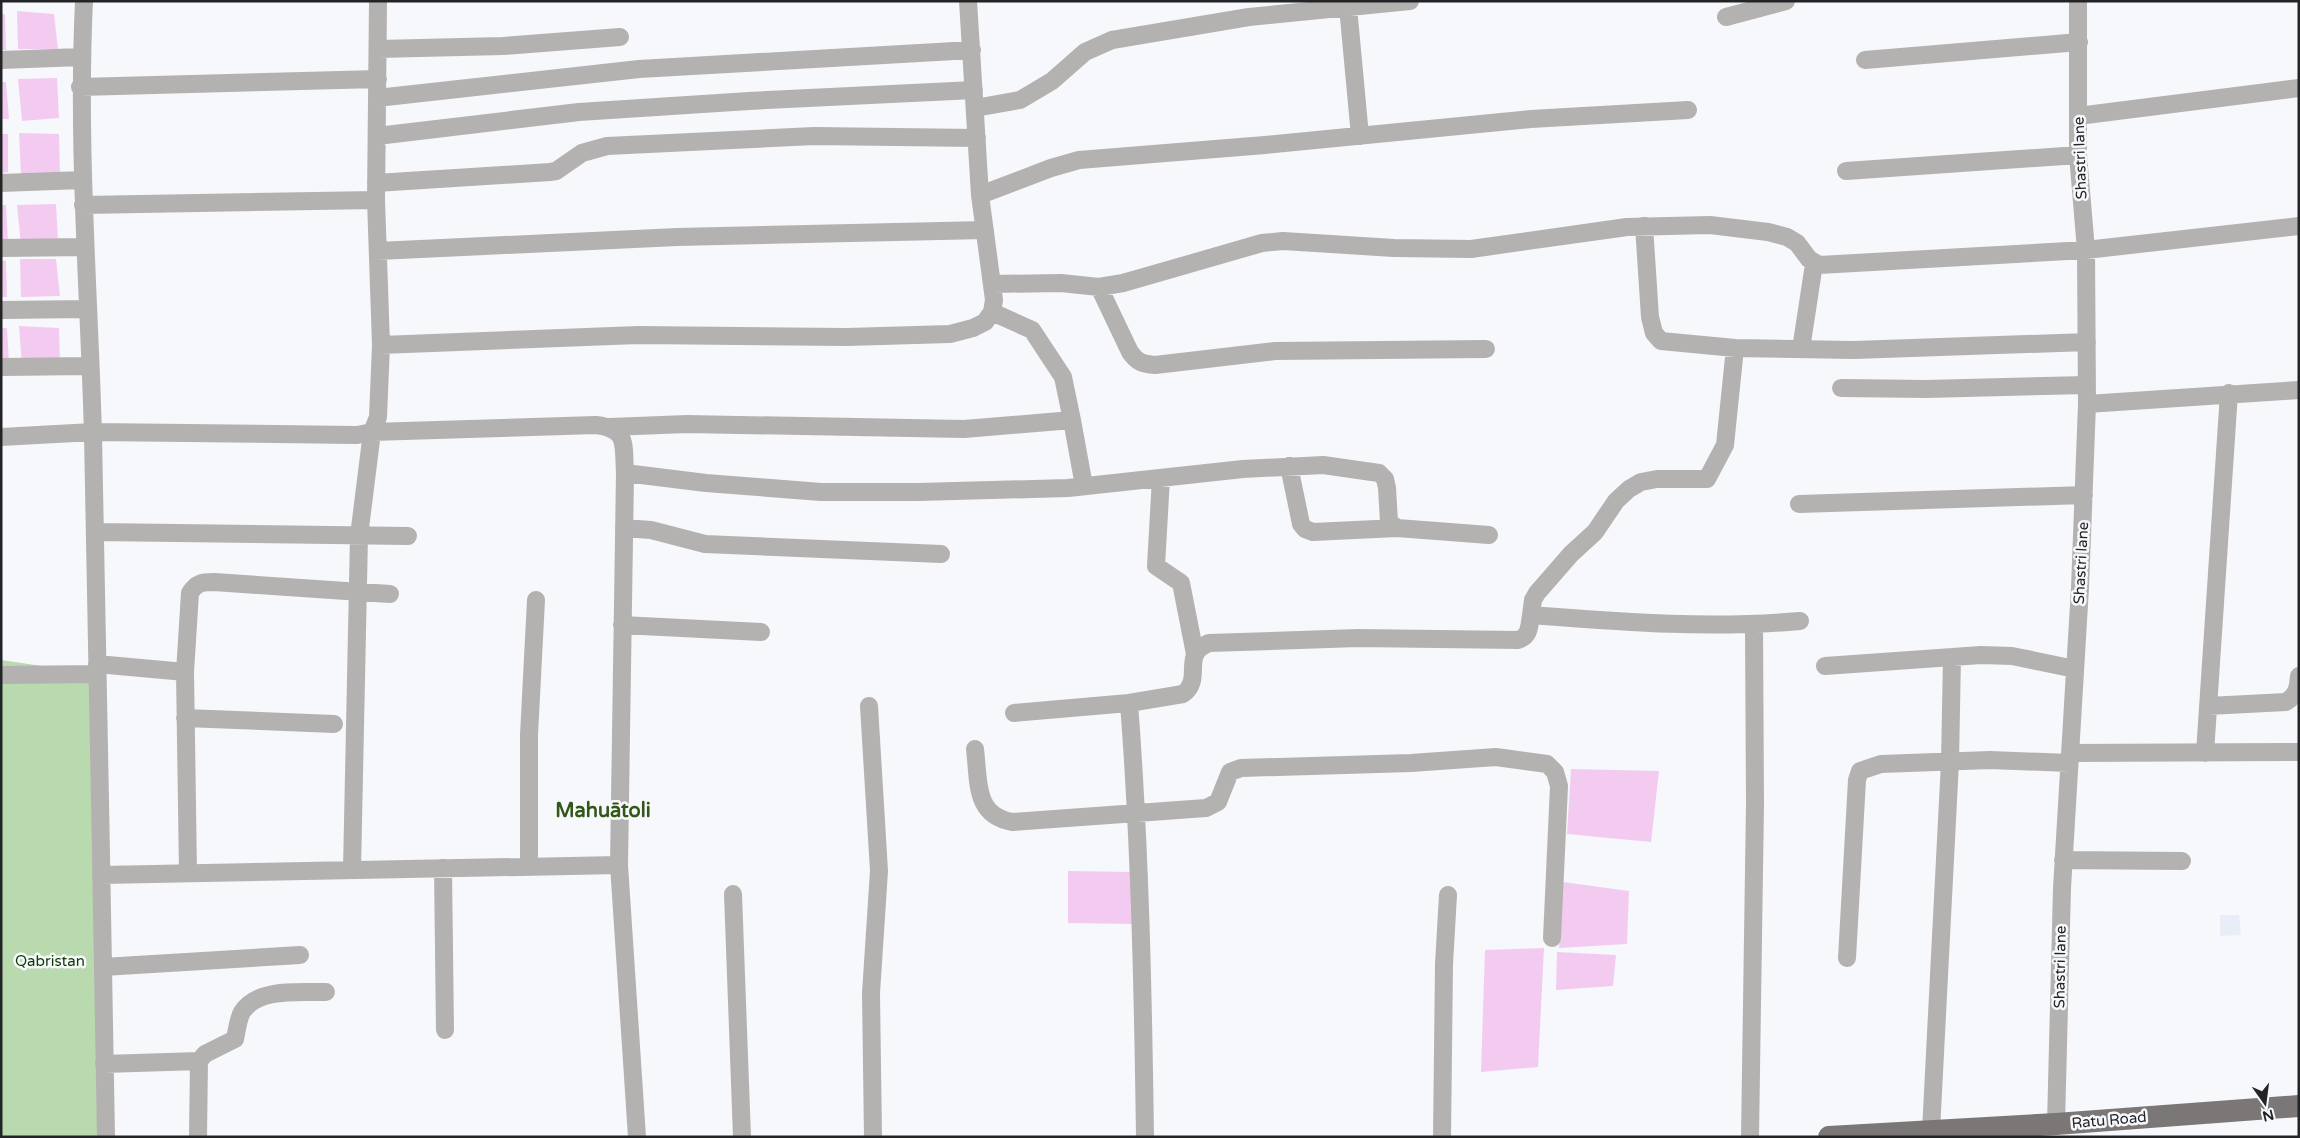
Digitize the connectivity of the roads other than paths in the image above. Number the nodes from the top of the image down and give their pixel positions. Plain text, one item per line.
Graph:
1 (84, 1) edge
2 (378, 1) edge
3 (968, 1) edge
4 (1410, 1) edge
5 (1786, 1) edge
6 (2078, 1) edge
7 (1348, 7) junction
8 (1726, 17) dead end
9 (620, 37) dead end
10 (2078, 42) junction
11 (378, 49) junction
12 (972, 50) junction
13 (81, 58) junction
14 (1, 60) edge
15 (1864, 60) dead end
16 (378, 80) junction
17 (80, 87) junction
18 (2299, 88) edge
19 (377, 98) junction
20 (975, 99) junction
21 (1688, 110) dead end
22 (2078, 116) junction
23 (377, 136) junction
24 (1360, 136) junction
25 (977, 138) junction
26 (2078, 155) junction
27 (1846, 171) dead end
28 (82, 180) junction
29 (1, 183) edge
30 (376, 191) junction
31 (980, 194) junction
32 (83, 205) junction
33 (1644, 226) junction
34 (2299, 226) edge
35 (985, 230) junction
36 (85, 247) junction
37 (1, 248) edge
38 (2086, 250) junction
39 (378, 251) junction
40 (1809, 259) junction
41 (992, 284) junction
42 (1099, 287) junction
43 (88, 309) junction
44 (1, 310) edge
45 (992, 312) junction
46 (2087, 342) junction
47 (381, 346) junction
48 (1735, 348) junction
49 (1801, 349) junction
50 (1486, 350) dead end
51 (1, 366) edge
52 (90, 366) junction
53 (2087, 385) junction
54 (1841, 388) dead end
55 (2299, 390) edge
56 (2228, 393) junction
57 (2087, 404) junction
58 (1072, 420) junction
59 (610, 427) junction
60 (93, 432) junction
61 (372, 432) junction
62 (1, 437) edge
63 (1289, 466) junction
64 (625, 473) junction
65 (1161, 478) junction
66 (1084, 486) junction
67 (2084, 495) junction
68 (1799, 504) dead end
69 (624, 528) junction
70 (1397, 528) junction
71 (95, 532) junction
72 (360, 534) junction
73 (1490, 535) dead end
74 (408, 536) dead end
75 (940, 554) dead end
76 (359, 592) junction
77 (390, 594) dead end
78 (536, 600) dead end
79 (1531, 615) junction
80 (1800, 622) dead end
81 (622, 625) junction
82 (1754, 625) junction
83 (761, 632) dead end
84 (1195, 654) junction
85 (1952, 657) junction
86 (1825, 666) dead end
87 (97, 668) junction
88 (2075, 668) junction
89 (185, 672) junction
90 (1, 676) edge
91 (2299, 676) edge
92 (1129, 703) junction
93 (869, 706) dead end
94 (2208, 706) junction
95 (1014, 713) dead end
96 (186, 718) junction
97 (334, 724) dead end
98 (975, 749) dead end
99 (2299, 752) edge
100 (2205, 753) junction
101 (2069, 758) junction
102 (1950, 762) junction
103 (1137, 812) junction
104 (2063, 860) junction
105 (2182, 861) dead end
106 (619, 865) junction
107 (529, 867) junction
108 (442, 868) junction
109 (352, 870) junction
110 (188, 873) junction
111 (101, 875) junction
112 (733, 894) dead end
113 (1448, 895) dead end
114 (1552, 938) dead end
115 (300, 955) dead end
116 (1847, 958) dead end
117 (102, 967) junction
118 (326, 992) dead end
119 (445, 1030) dead end
120 (198, 1061) junction
121 (104, 1064) junction
122 (2299, 1106) edge
123 (2299, 1121) edge
124 (2059, 1130) edge
125 (1931, 1131) junction
126 (106, 1137) edge
127 (198, 1137) edge
128 (637, 1137) edge
129 (742, 1137) edge
130 (873, 1137) edge
131 (1145, 1137) edge
132 (1442, 1137) edge
133 (1750, 1137) edge
134 (1829, 1137) edge

1 - 13 street
2 - 11 street
3 - 12 street
4 - 7 street
5 - 8 street
6 - 10 street, Shastri lane
7 - 20 street
7 - 24 street
9 - 11 street
10 - 15 street
10 - 22 street, Shastri lane
11 - 16 street
12 - 19 street
12 - 20 street
13 - 14 street
13 - 17 street
16 - 17 street
16 - 19 street
17 - 28 street
18 - 22 street
19 - 23 street
20 - 23 street
20 - 25 street
21 - 24 street
22 - 26 street, Shastri lane
23 - 30 street
24 - 31 street
25 - 30 street
25 - 31 street
26 - 27 street
26 - 38 street, Shastri lane
28 - 29 street
28 - 32 street
30 - 32 street
30 - 39 street
31 - 35 street
32 - 36 street
33 - 40 street
33 - 42 street
33 - 48 street
34 - 38 street
35 - 39 street
35 - 41 street
36 - 37 street
36 - 43 street
38 - 40 street
38 - 46 street, Shastri lane
39 - 47 street
40 - 49 street
41 - 42 street
41 - 45 street
42 - 50 street
43 - 44 street
43 - 52 street
45 - 47 street
45 - 58 street
46 - 49 street
46 - 53 street, Shastri lane
47 - 61 street
48 - 49 street
48 - 79 street
51 - 52 street
52 - 60 street
53 - 54 street
53 - 57 street, Shastri lane
55 - 56 street
56 - 57 street
56 - 94 street
57 - 67 street, Shastri lane
58 - 59 street
58 - 66 street
59 - 61 street
59 - 64 street
60 - 61 street
60 - 62 street
60 - 71 street
61 - 72 street
63 - 65 street
63 - 70 street
63 - 70 street
64 - 66 street
64 - 69 street
65 - 66 street
65 - 84 street
67 - 68 street
67 - 88 street, Shastri lane
69 - 75 street
69 - 81 street
70 - 73 street
71 - 72 street
71 - 87 street
72 - 74 street
72 - 76 street
76 - 77 street
76 - 89 street
76 - 109 street
78 - 107 street
79 - 82 street
79 - 84 street
80 - 82 street
81 - 83 street
81 - 106 street
82 - 133 street
84 - 92 street
85 - 86 street
85 - 88 street
85 - 102 street
87 - 89 street
87 - 90 street
87 - 111 street
88 - 101 street, Shastri lane
89 - 96 street
91 - 94 street
92 - 95 street
92 - 103 street
93 - 130 street
94 - 100 street
96 - 97 street
96 - 110 street
98 - 103 street
99 - 100 street
100 - 101 street
101 - 102 street
101 - 104 street, Shastri lane
102 - 116 street
102 - 125 street
103 - 114 street
103 - 131 street
104 - 105 street
104 - 124 street, Shastri lane
106 - 107 street
106 - 128 street
107 - 108 street
108 - 109 street
108 - 119 street
109 - 110 street
110 - 111 street
111 - 117 street
112 - 129 street
113 - 132 street
115 - 117 street
117 - 121 street
118 - 120 street
120 - 121 street
120 - 127 street
121 - 126 street
122 - 124 main road, Ratu Road
123 - 124 main road
124 - 125 main road, Ratu Road
125 - 134 main road, Ratu Road

